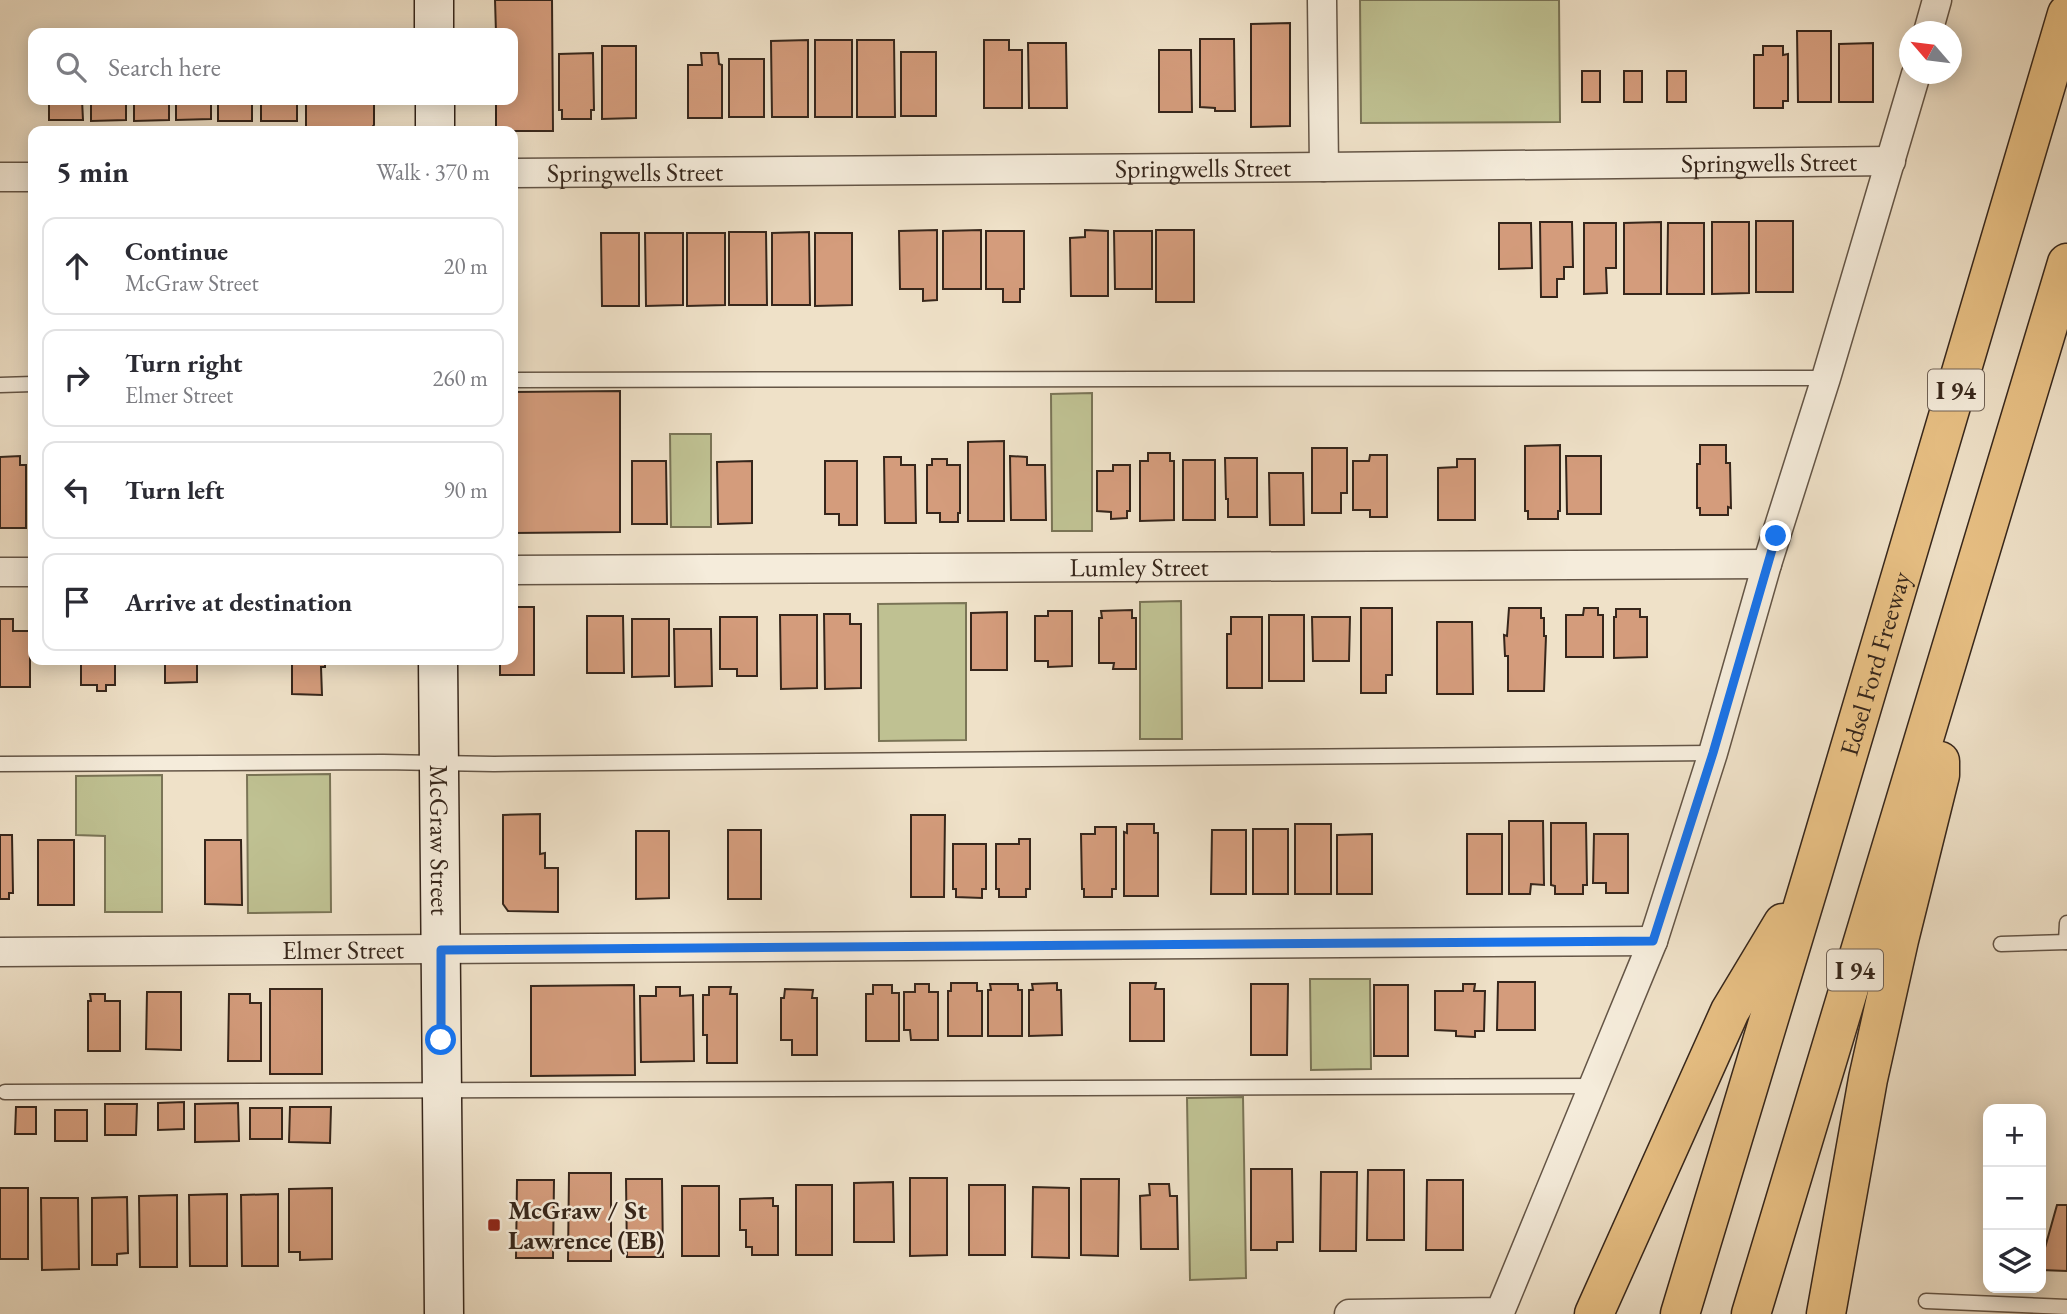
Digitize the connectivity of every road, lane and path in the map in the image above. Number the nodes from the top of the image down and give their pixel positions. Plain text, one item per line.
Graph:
1 (434, 0) edge
2 (1322, 0) edge
3 (1937, 0) edge
4 (2067, 14) edge
5 (1931, 21) edge
6 (434, 28) edge
7 (1913, 84) edge
8 (435, 105) edge
9 (435, 126) edge
10 (1891, 160) junction
11 (1324, 167) junction
12 (518, 173) edge
13 (0, 177) edge
14 (28, 177) edge
15 (2067, 263) edge
16 (1826, 378) junction
17 (518, 380) edge
18 (0, 384) edge
19 (28, 384) edge
20 (1767, 564) junction
21 (518, 570) edge
22 (0, 572) edge
23 (28, 572) edge
24 (438, 665) edge
25 (1945, 672) junction
26 (1713, 753) junction
27 (439, 763) junction
28 (0, 764) edge
29 (1812, 876) junction
30 (2067, 923) edge
31 (1653, 941) junction
32 (2066, 942) edge
33 (2001, 944) dead end
34 (441, 950) junction
35 (0, 952) edge
36 (1594, 1086) junction
37 (442, 1089) junction
38 (5, 1092) dead end
39 (1927, 1301) dead end
40 (2067, 1307) edge
41 (2012, 1309) edge
42 (1500, 1313) edge
43 (444, 1314) edge
44 (1349, 1314) edge
45 (1594, 1314) edge
46 (1680, 1314) edge
47 (1751, 1314) edge
48 (1826, 1314) edge

1 - 6 street
2 - 11 street
3 - 5 street
4 - 29 highway, Edsel Ford Freeway / I 94
7 - 10 street
8 - 9 street
10 - 11 street, Springwells Street
10 - 16 street
11 - 12 street, Springwells Street
13 - 14 street
15 - 25 highway, I 94
16 - 17 lane
16 - 20 street
18 - 19 lane
20 - 21 street, Lumley Street
20 - 26 street
22 - 23 street
24 - 27 street, McGraw Street
25 - 47 highway, I 94
25 - 48 highway
26 - 27 lane
26 - 31 street
27 - 28 lane
27 - 34 street, McGraw Street
29 - 45 highway
29 - 46 highway, Edsel Ford Freeway / I 94
30 - 32 lane
31 - 34 street, Elmer Street
31 - 36 street
32 - 33 lane
34 - 35 street, Elmer Street
34 - 37 street, McGraw Street
36 - 37 lane
36 - 42 street
37 - 38 lane
37 - 43 street, McGraw Street
39 - 41 lane
40 - 41 lane
42 - 44 street

